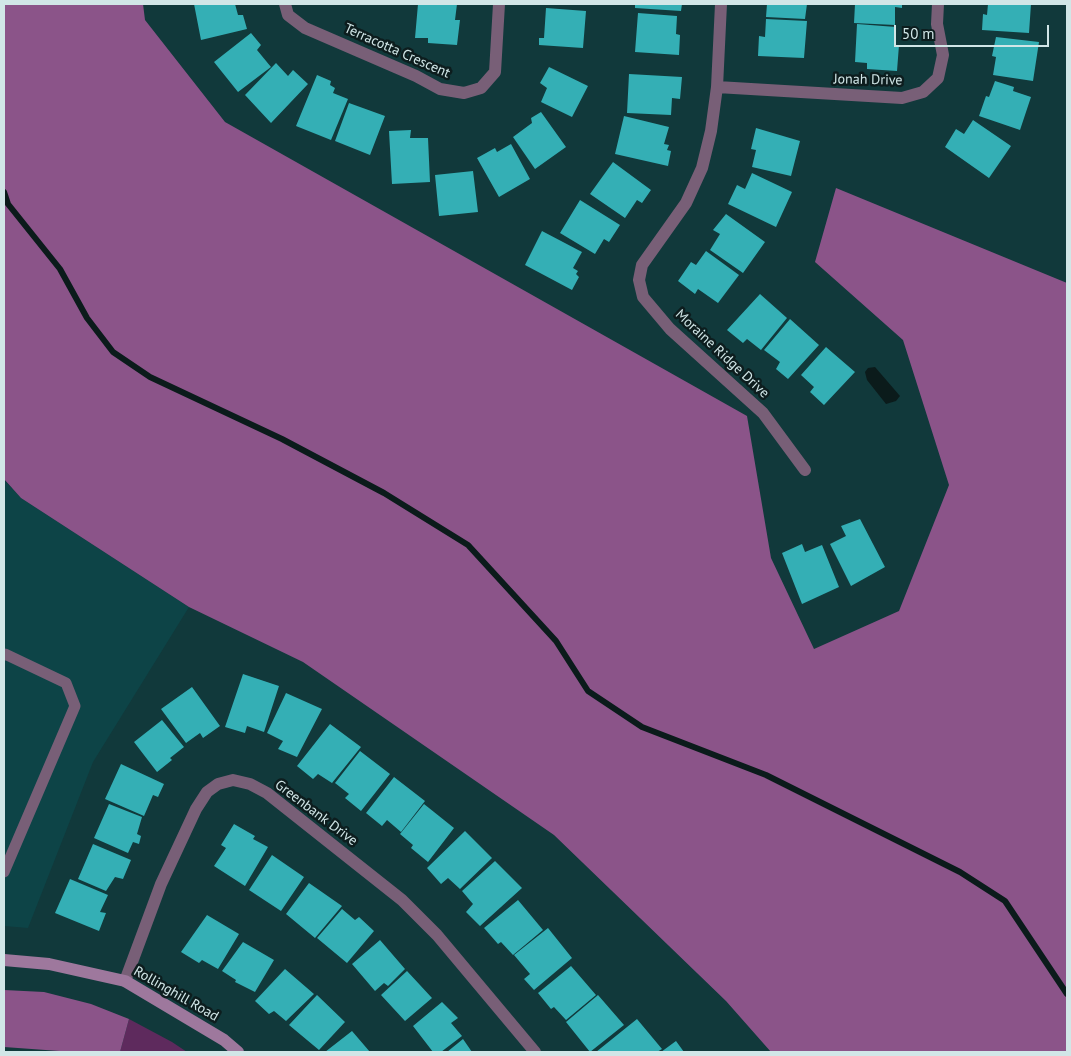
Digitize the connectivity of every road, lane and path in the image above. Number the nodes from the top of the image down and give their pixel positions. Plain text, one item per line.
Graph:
1 (285, 4) edge
2 (499, 4) edge
3 (721, 4) edge
4 (938, 4) edge
5 (717, 87) junction
6 (805, 470) dead end
7 (4, 655) edge
8 (4, 872) edge
9 (4, 960) edge
10 (125, 981) junction
11 (238, 1052) edge
12 (535, 1052) edge

1 - 2 street, Terracotta Crescent
3 - 5 street, Moraine Ridge Drive
4 - 5 street, Jonah Drive
5 - 6 street, Moraine Ridge Drive
7 - 8 lane
9 - 10 street, Rollinghill Road
10 - 11 street, Rollinghill Road
10 - 12 street, Greenbank Drive

